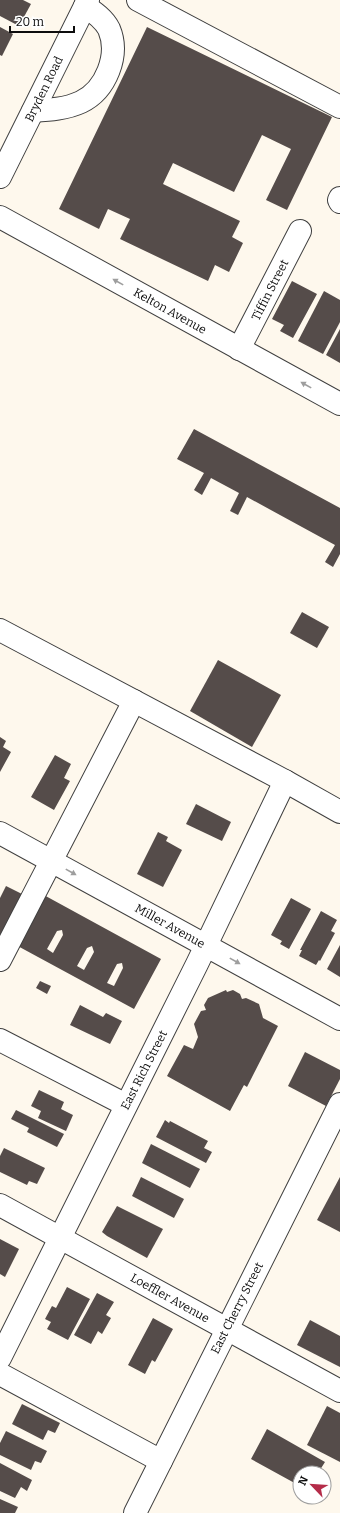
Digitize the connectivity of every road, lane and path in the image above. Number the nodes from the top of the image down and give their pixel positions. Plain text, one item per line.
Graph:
1 (138, 0) edge
2 (87, 3) edge
3 (340, 107) edge
4 (33, 112) junction
5 (0, 177) edge
6 (340, 198) edge
7 (340, 202) edge
8 (0, 217) edge
9 (300, 231) dead end
10 (239, 349) junction
11 (340, 404) edge
12 (0, 630) edge
13 (134, 701) junction
14 (285, 781) junction
15 (340, 812) edge
16 (0, 833) edge
17 (51, 861) junction
18 (206, 946) junction
19 (0, 960) edge
20 (340, 1019) edge
21 (0, 1040) edge
22 (340, 1104) edge
23 (126, 1105) junction
24 (0, 1205) edge
25 (60, 1238) junction
26 (227, 1329) junction
27 (0, 1358) edge
28 (0, 1374) edge
29 (340, 1391) edge
30 (161, 1461) junction
31 (135, 1513) edge

1 - 3 street
2 - 4 street, Bryden Road
2 - 4 street
4 - 5 street, Bryden Road
6 - 7 street
10 -> 8 street, Kelton Avenue
9 - 10 street, Tiffin Street
11 -> 10 street, Kelton Avenue
12 - 13 street
13 - 14 street
13 - 17 street
14 - 15 street
14 - 18 street, East Rich Street
16 - 17 street, Miller Avenue
17 -> 18 street, Miller Avenue
17 - 19 street
18 -> 20 street, Miller Avenue
18 - 23 street, East Rich Street
21 - 23 street
22 - 26 street, East Cherry Street
23 - 25 street, East Rich Street
24 - 25 street, Loeffler Avenue
25 - 26 street, Loeffler Avenue
25 - 27 street, East Rich Street
26 - 29 street, Loeffler Avenue
26 - 30 street, East Cherry Street
28 - 30 street
30 - 31 street, East Cherry Street

